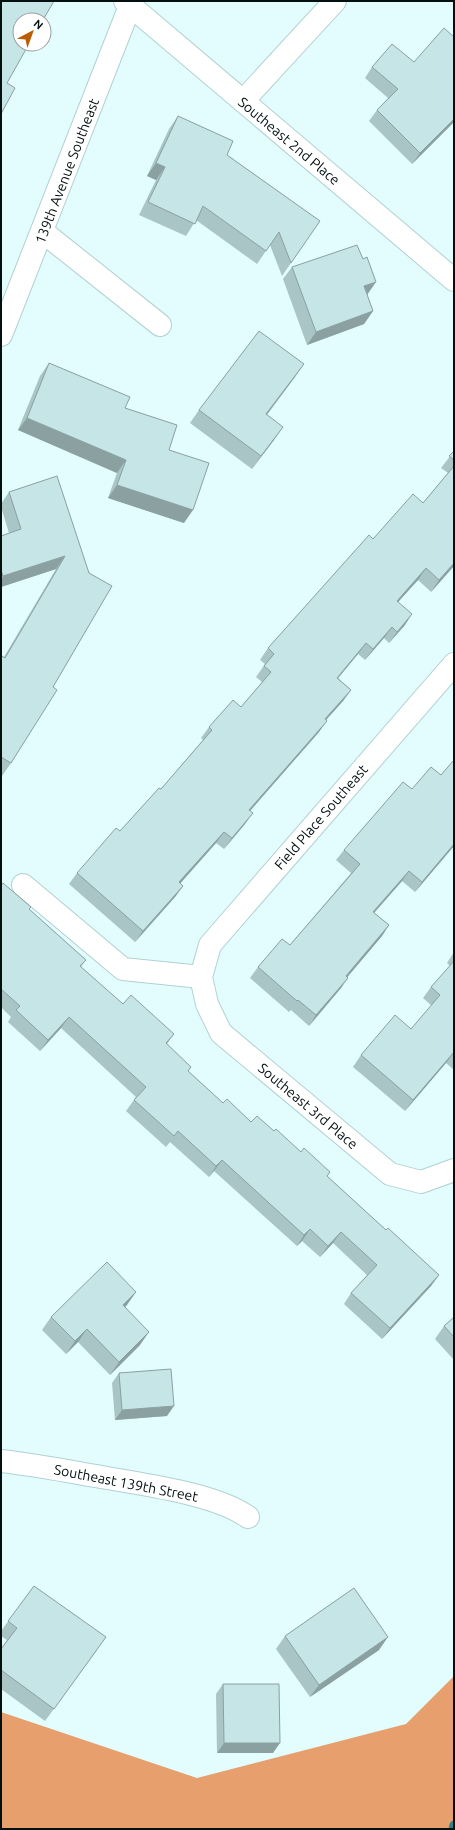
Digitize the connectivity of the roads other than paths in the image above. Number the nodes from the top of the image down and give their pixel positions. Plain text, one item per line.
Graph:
1 (334, 1) edge
2 (128, 3) edge
3 (243, 101) junction
4 (43, 232) junction
5 (454, 280) edge
6 (160, 325) dead end
7 (1, 335) edge
8 (454, 664) edge
9 (23, 885) dead end
10 (201, 977) junction
11 (454, 1170) edge
12 (1, 1461) edge
13 (248, 1517) dead end

1 - 3 street
2 - 3 street, Southeast 2nd Place
2 - 4 street, 139th Avenue Southeast
3 - 5 street, Southeast 2nd Place
4 - 6 street
4 - 7 street, 139th Avenue Southeast
8 - 10 street, Field Place Southeast
9 - 10 street
10 - 11 street, Southeast 3rd Place
12 - 13 street, Southeast 139th Street

